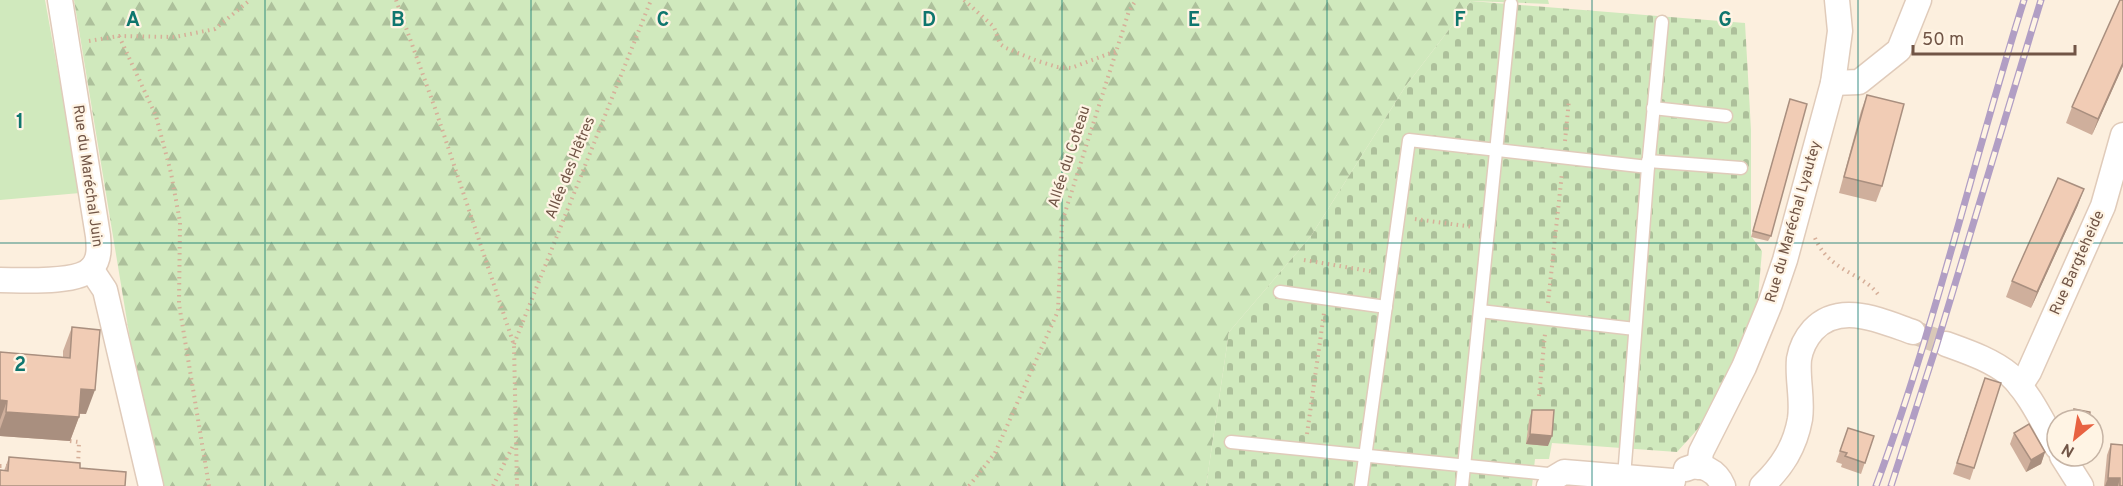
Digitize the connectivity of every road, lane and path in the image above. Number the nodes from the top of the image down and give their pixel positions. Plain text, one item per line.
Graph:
1 (60, 0) edge
2 (250, 0) edge
3 (396, 0) edge
4 (651, 0) edge
5 (964, 0) edge
6 (1136, 0) edge
7 (1837, 0) edge
8 (1919, 0) edge
9 (1512, 4) dead end
10 (1662, 21) dead end
11 (119, 36) junction
12 (68, 45) junction
13 (1116, 50) junction
14 (1833, 83) junction
15 (1569, 100) dead end
16 (1653, 108) junction
17 (1726, 117) dead end
18 (2123, 135) edge
19 (1496, 150) junction
20 (1564, 158) junction
21 (1648, 164) junction
22 (1741, 168) dead end
23 (1399, 217) junction
24 (1797, 219) junction
25 (1488, 229) junction
26 (1304, 260) dead end
27 (91, 269) junction
28 (1390, 274) junction
29 (0, 280) edge
30 (1280, 292) dead end
31 (1326, 298) junction
32 (1386, 307) junction
33 (1480, 311) junction
34 (1547, 319) junction
35 (1877, 320) junction
36 (1635, 329) junction
37 (1912, 332) tunnel mouth
38 (1946, 344) tunnel mouth
39 (513, 345) junction
40 (2020, 386) junction
41 (1539, 396) dead end
42 (2045, 427) edge
43 (70, 441) dead end
44 (516, 441) junction
45 (1231, 442) dead end
46 (1305, 449) junction
47 (1365, 456) junction
48 (1464, 465) junction
49 (0, 466) edge
50 (11, 466) edge
51 (1699, 467) junction
52 (2070, 468) edge
53 (78, 472) edge
54 (1624, 477) junction
55 (1554, 481) edge
56 (1672, 483) edge
57 (151, 486) edge
58 (209, 486) edge
59 (493, 486) edge
60 (517, 486) edge
61 (969, 486) edge
62 (1361, 486) edge
63 (1462, 486) edge
64 (1724, 486) edge
65 (1762, 486) edge
66 (2081, 486) edge

1 - 12 street, Rue du Maréchal Juin
2 - 11 path
3 - 39 path
4 - 39 path, Allée des Hêtres
5 - 13 path
6 - 13 path, Allée du Coteau
7 - 14 street, Rue du Maréchal Lyautey
8 - 14 street
9 - 19 lane
10 - 16 lane
11 - 12 path
11 - 58 path
12 - 27 street, Rue du Maréchal Juin
13 - 61 path, Allée du Coteau
14 - 24 street, Rue du Maréchal Lyautey
15 - 20 path
16 - 17 lane
16 - 21 lane
18 - 40 street, Rue Bargteheide
19 - 20 lane
19 - 23 lane
19 - 25 lane
20 - 21 lane
20 - 34 path
21 - 22 lane
21 - 36 lane
23 - 25 path
23 - 28 lane
24 - 35 path
24 - 51 street, Rue du Maréchal Lyautey
25 - 33 lane
26 - 28 path
27 - 29 street
27 - 57 street, Rue du Maréchal Juin
28 - 32 lane
30 - 31 lane
31 - 32 lane
31 - 46 path
32 - 47 lane
33 - 34 lane
33 - 48 lane
34 - 36 lane
34 - 41 path
35 - 37 street
35 - 65 street
36 - 54 lane
38 - 40 street
39 - 44 path
40 - 42 street
43 - 53 path
44 - 59 path
44 - 60 path
45 - 46 lane
46 - 47 lane
47 - 48 lane
47 - 62 lane
48 - 55 lane
48 - 63 lane
49 - 50 path
51 - 56 street
51 - 64 street
52 - 66 street
54 - 55 street
54 - 56 street

